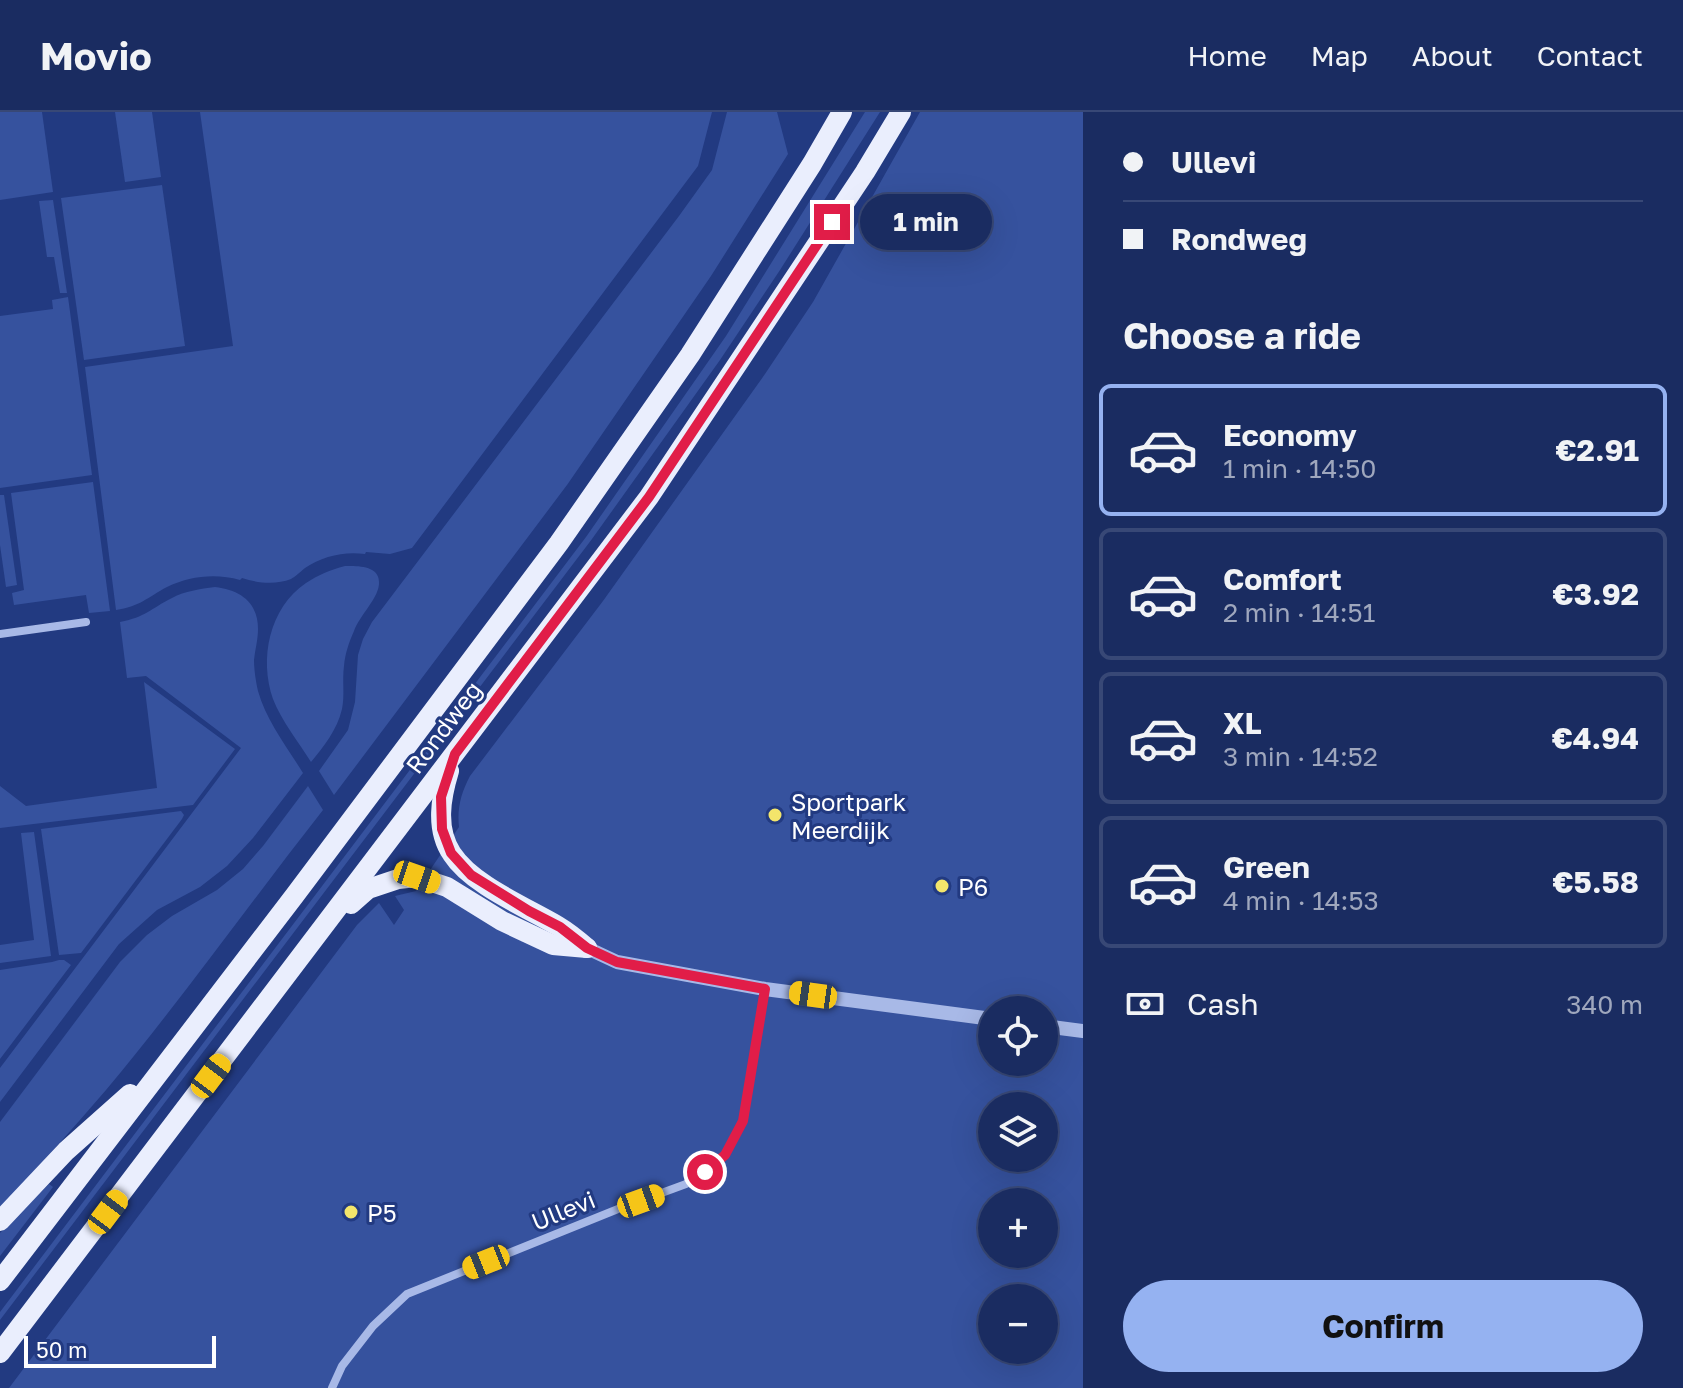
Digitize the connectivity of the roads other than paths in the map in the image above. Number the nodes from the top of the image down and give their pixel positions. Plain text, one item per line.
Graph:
1 (842, 112) edge
2 (901, 112) edge
3 (86, 622) dead end
4 (0, 634) edge
5 (455, 754) junction
6 (328, 922) junction
7 (587, 948) junction
8 (765, 989) junction
9 (978, 1017) edge
10 (1058, 1028) edge
11 (1083, 1031) edge
12 (163, 1065) junction
13 (0, 1221) edge
14 (0, 1281) edge
15 (0, 1353) edge
16 (332, 1388) edge

1 - 12 main road, Rondweg
2 - 5 main road, Rondweg
3 - 4 street
5 - 6 main road, Rondweg
5 - 7 main road
6 - 7 main road
6 - 15 main road, Rondweg
7 - 8 street
8 - 9 street
8 - 16 street, Ullevi
10 - 11 street
12 - 13 main road
12 - 14 main road, Rondweg

